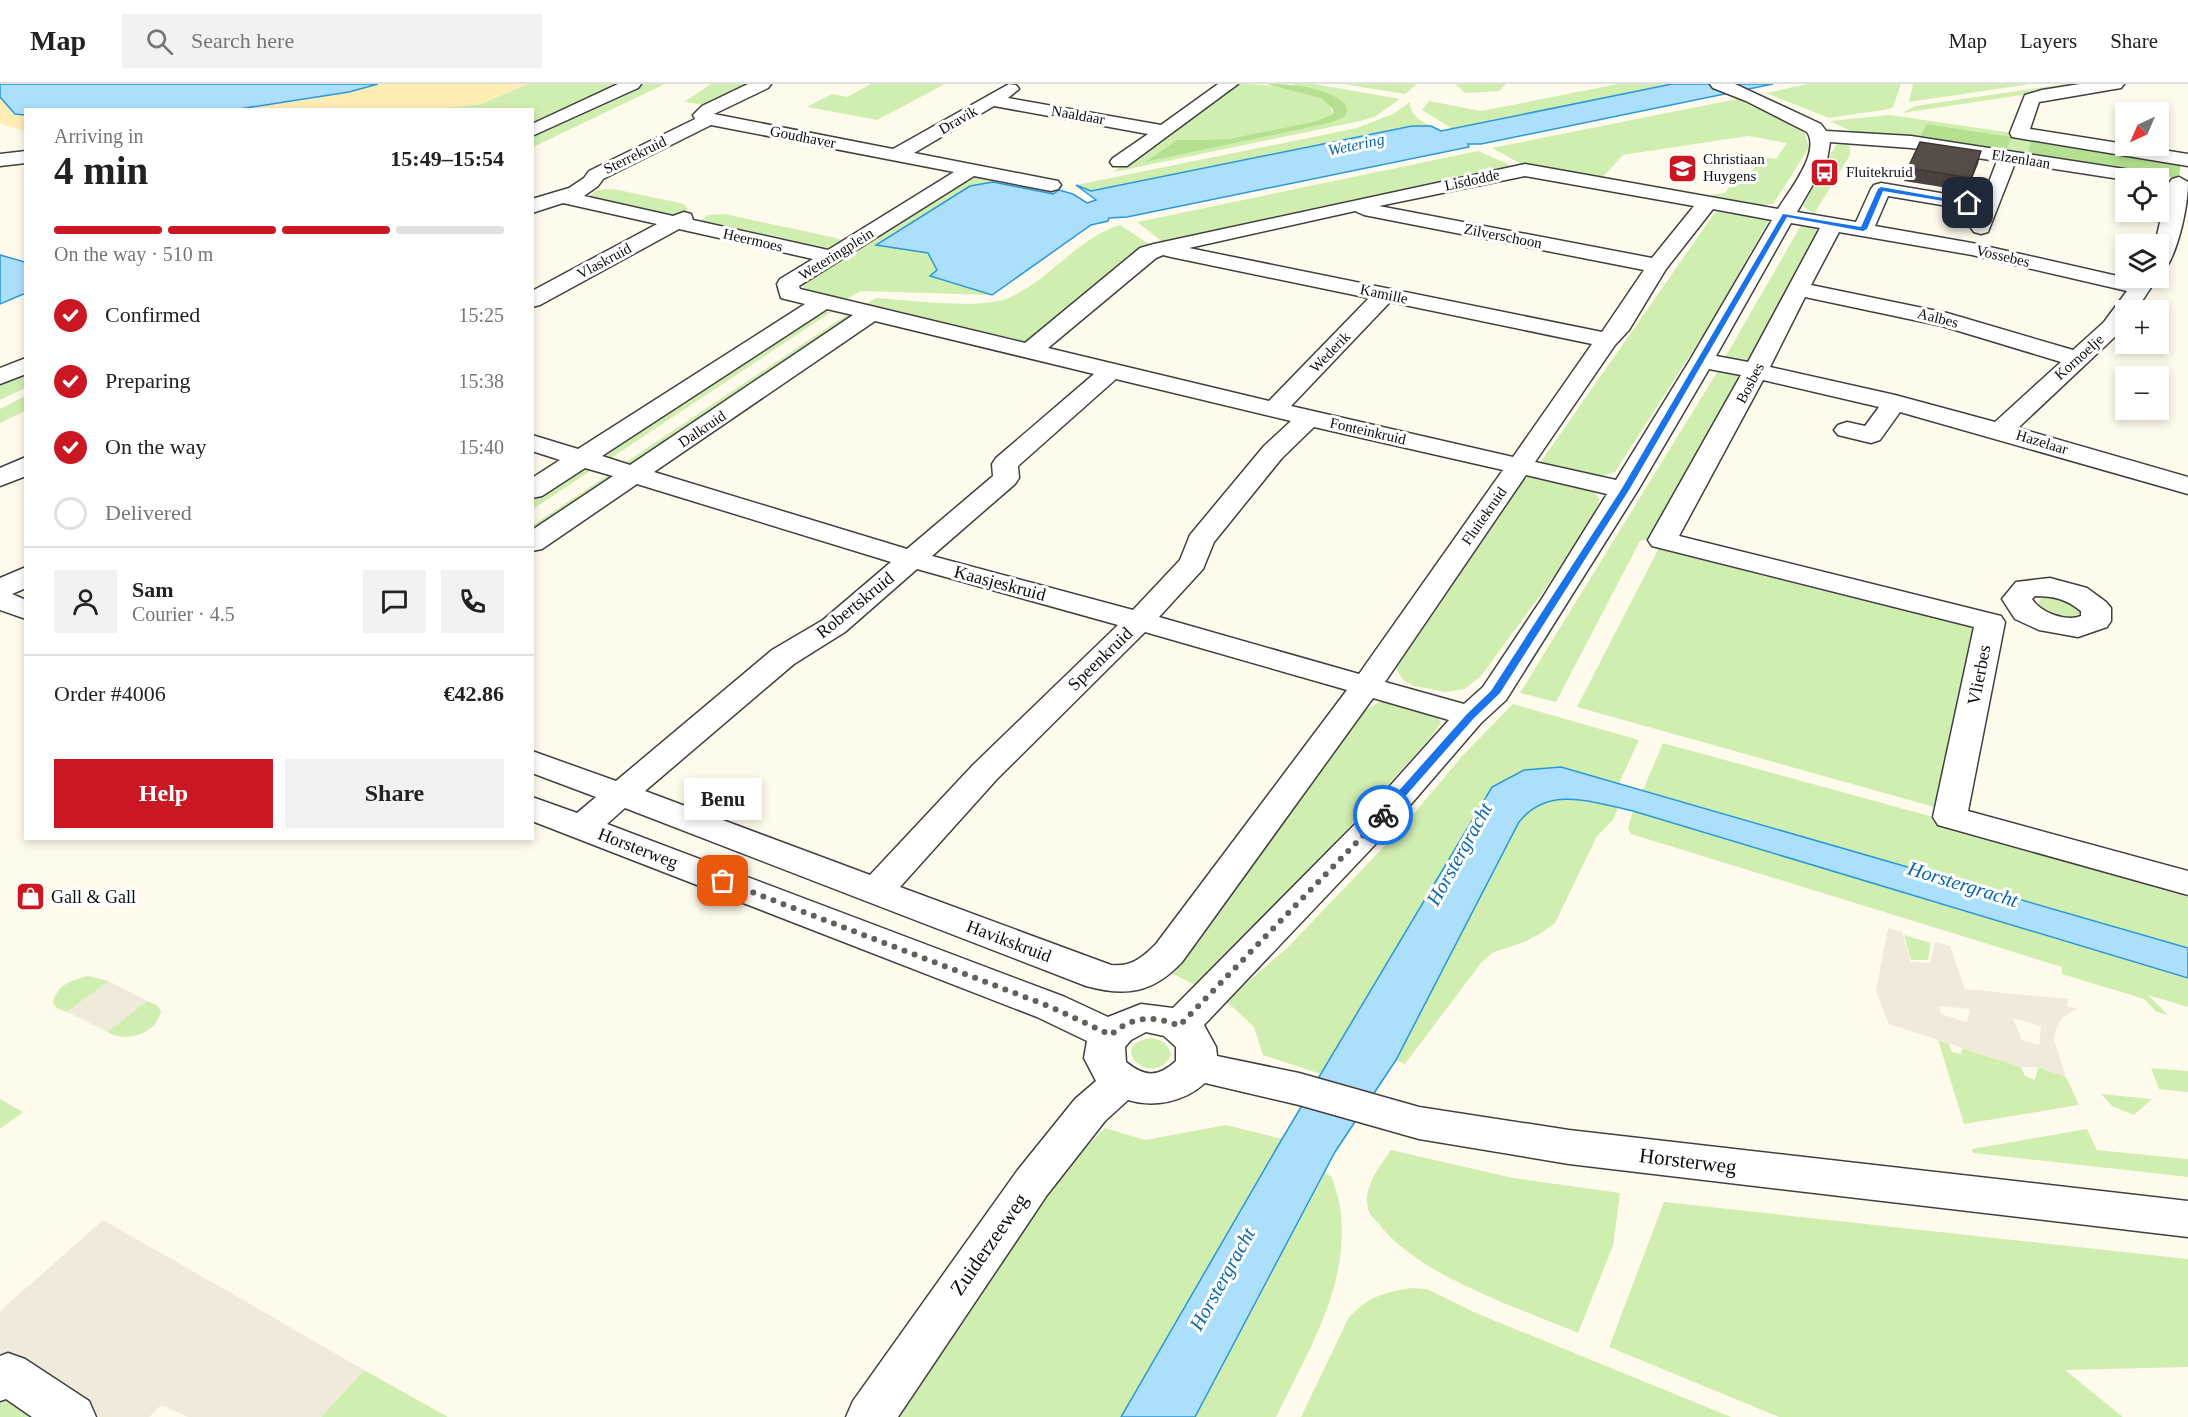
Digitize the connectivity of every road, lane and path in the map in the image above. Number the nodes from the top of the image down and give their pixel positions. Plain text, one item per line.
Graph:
1 (632, 84) edge
2 (762, 84) edge
3 (1019, 84) edge
4 (1229, 84) edge
5 (1719, 84) edge
6 (2115, 84) edge
7 (992, 100) junction
8 (709, 119) junction
9 (534, 130) edge
10 (1164, 131) junction
11 (1820, 136) junction
12 (897, 155) junction
13 (24, 157) edge
14 (2008, 157) junction
15 (0, 160) edge
16 (2188, 160) edge
17 (1120, 162) dead end
18 (971, 170) junction
19 (2115, 173) edge
20 (2175, 182) edge
21 (591, 183) junction
22 (1051, 185) dead end
23 (617, 187) dead end
24 (563, 197) junction
25 (673, 200) dead end
26 (1708, 202) junction
27 (534, 206) edge
28 (1349, 206) junction
29 (1989, 207) junction
30 (1785, 215) junction
31 (676, 223) junction
32 (1833, 224) junction
33 (1863, 229) junction
34 (834, 235) dead end
35 (2169, 235) edge
36 (858, 240) junction
37 (1161, 249) junction
38 (1972, 249) junction
39 (831, 257) junction
40 (1657, 266) junction
41 (2115, 277) edge
42 (2141, 288) edge
43 (1797, 289) junction
44 (1385, 294) junction
45 (534, 298) edge
46 (823, 302) junction
47 (871, 313) junction
48 (1607, 340) junction
49 (1030, 351) junction
50 (2077, 359) junction
51 (1702, 360) junction
52 (24, 366) edge
53 (1111, 371) junction
54 (1758, 371) junction
55 (0, 378) edge
56 (1895, 402) junction
57 (1274, 410) junction
58 (1309, 418) junction
59 (1847, 430) dead end
60 (2001, 430) junction
61 (534, 445) edge
62 (582, 458) junction
63 (24, 466) edge
64 (1518, 467) junction
65 (636, 473) junction
66 (0, 478) edge
67 (2188, 486) edge
68 (534, 489) edge
69 (1625, 490) junction
70 (1662, 540) joint
71 (534, 542) edge
72 (911, 559) junction
73 (0, 560) edge
74 (24, 569) edge
75 (24, 577) edge
76 (0, 589) edge
77 (0, 600) edge
78 (24, 609) edge
79 (2026, 613) dead end
80 (1139, 621) junction
81 (1990, 622) junction
82 (1366, 686) junction
83 (1470, 716) junction
84 (534, 762) edge
85 (621, 794) junction
86 (534, 809) edge
87 (583, 826) junction
88 (2188, 883) edge
89 (877, 890) junction
90 (1179, 1026) junction
91 (1111, 1035) junction
92 (1195, 1066) junction
93 (1121, 1082) junction
94 (2188, 1219) edge
95 (0, 1380) edge
96 (72, 1417) edge
97 (870, 1417) edge

1 - 9 street
2 - 8 street
3 - 7 street, Dravik
4 - 10 street
5 - 11 street
6 - 16 street
7 - 10 street, Naaldaar
7 - 12 street, Dravik
8 - 12 street, Goudhaver
8 - 21 street, Sterrekruid
10 - 17 street
11 - 14 street, Elzenlaan
11 - 30 street
12 - 18 street, Goudhaver
13 - 15 street
14 - 19 street, Elzenlaan
14 - 29 street
18 - 22 street
18 - 36 street, Weteringplein
20 - 35 street
21 - 23 street
21 - 24 street, Sterrekruid
24 - 27 street, Sterrekruid
24 - 31 street, Heermoes
25 - 31 street, Heermoes
26 - 28 street, Lisdodde
26 - 30 street, Lisdodde
26 - 40 street, Fluitekruid
28 - 37 street, Lisdodde
28 - 40 street, Zilverschoon
29 - 33 street
29 - 38 street
30 - 32 street, Vossebes
30 - 51 street
31 - 39 street, Heermoes
31 - 45 street, Vlaskruid
32 - 33 street, Vossebes
32 - 43 street, Bosbes
33 - 38 street, Vossebes
34 - 36 street
36 - 39 street, Weteringplein
37 - 44 street, Kamille
37 - 49 street
38 - 41 street, Vossebes
39 - 46 street, Weteringplein
40 - 48 street, Fluitekruid
42 - 50 street, Kornoelje
43 - 50 street, Aalbes
43 - 54 street, Bosbes
44 - 48 street, Kamille
44 - 57 street, Wederik
46 - 47 street, Weteringplein
46 - 62 street
47 - 49 street, Weteringplein
47 - 65 street, Dalkruid
48 - 64 street, Fluitekruid
49 - 53 street, Weteringplein
50 - 60 street, Kornoelje
51 - 54 street, Hazelaar
51 - 69 street
52 - 55 street
53 - 57 street, Fonteinkruid
53 - 72 street, Robertskruid
54 - 56 street, Hazelaar
54 - 70 street, Bosbes
56 - 59 street
56 - 60 street, Hazelaar
57 - 58 street, Fonteinkruid
58 - 64 street, Fonteinkruid
58 - 80 street, Speenkruid
60 - 67 street, Hazelaar
61 - 62 street, Kaasjeskruid
62 - 65 street, Kaasjeskruid
62 - 68 street
63 - 66 street
64 - 69 street, Fonteinkruid
64 - 82 street, Fluitekruid
65 - 71 street, Dalkruid
65 - 72 street, Kaasjeskruid
69 - 83 street
70 - 81 street, Vlierbes
72 - 80 street, Kaasjeskruid
72 - 85 street, Robertskruid
73 - 74 street
75 - 76 street
77 - 78 street
79 - 81 street
80 - 82 street, Kaasjeskruid
80 - 89 street, Speenkruid
81 - 88 street, Vlierbes
82 - 83 street, Kaasjeskruid
82 - 89 street, Havikskruid
83 - 90 street
84 - 85 street, Havikskruid
85 - 87 street, Robertskruid
85 - 89 street, Havikskruid
86 - 87 street, Horsterweg
87 - 91 street, Horsterweg
90 - 91 street
90 - 92 street
91 - 93 street
92 - 93 street
92 - 94 street, Horsterweg
93 - 97 street, Zuiderzeeweg
95 - 96 street

